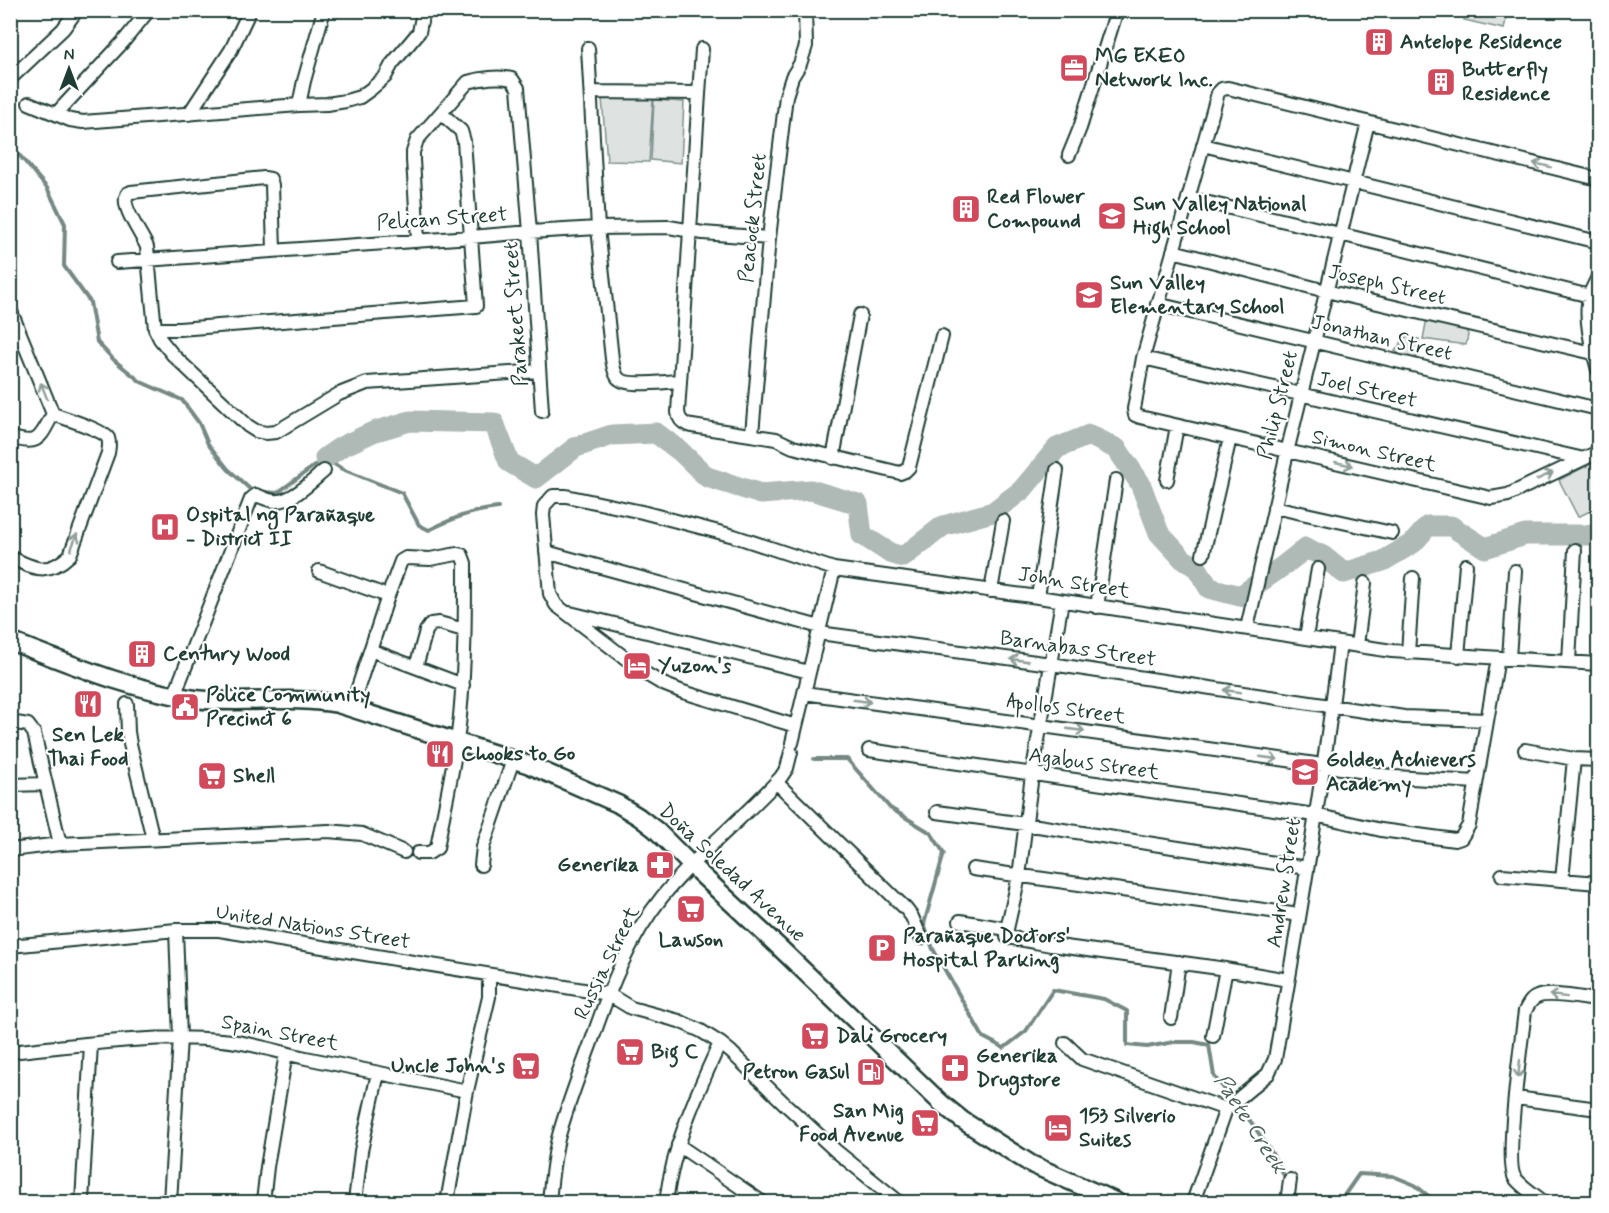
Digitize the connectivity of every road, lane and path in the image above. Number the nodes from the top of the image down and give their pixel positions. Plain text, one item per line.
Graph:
1 (77, 10) edge
2 (149, 10) edge
3 (250, 10) edge
4 (324, 10) edge
5 (420, 10) edge
6 (806, 10) edge
7 (1117, 10) edge
8 (588, 48) dead end
9 (702, 49) dead end
10 (10, 79) edge
11 (591, 92) junction
12 (699, 93) junction
13 (29, 103) dead end
14 (299, 105) junction
15 (441, 113) junction
16 (56, 114) junction
17 (189, 114) junction
18 (1368, 122) junction
19 (1203, 145) junction
20 (1069, 154) dead end
21 (1599, 179) edge
22 (1353, 181) junction
23 (1188, 198) junction
24 (598, 228) junction
25 (689, 230) junction
26 (530, 232) junction
27 (1340, 234) junction
28 (471, 237) junction
29 (769, 238) junction
30 (418, 240) junction
31 (1599, 242) edge
32 (274, 250) junction
33 (1173, 251) junction
34 (149, 261) junction
35 (117, 262) dead end
36 (1599, 276) edge
37 (1326, 291) junction
38 (1590, 296) junction
39 (1157, 304) junction
40 (10, 309) edge
41 (860, 315) dead end
42 (154, 329) junction
43 (942, 336) dead end
44 (1314, 341) junction
45 (10, 342) edge
46 (26, 347) junction
47 (1593, 353) junction
48 (1143, 358) junction
49 (1599, 370) edge
50 (539, 371) junction
51 (680, 381) junction
52 (1301, 394) junction
53 (1599, 409) edge
54 (542, 411) dead end
55 (53, 414) junction
56 (1177, 426) junction
57 (752, 434) junction
58 (10, 437) edge
59 (1230, 438) junction
60 (1287, 451) junction
61 (1599, 452) edge
62 (833, 458) junction
63 (1584, 459) junction
64 (1057, 470) dead end
65 (324, 471) dead end
66 (1116, 480) dead end
67 (1167, 480) dead end
68 (1274, 507) junction
69 (1003, 521) dead end
70 (1392, 533) dead end
71 (1575, 550) dead end
72 (546, 552) junction
73 (1203, 555) dead end
74 (10, 557) edge
75 (1466, 565) dead end
76 (834, 569) junction
77 (1318, 569) dead end
78 (319, 571) dead end
79 (1515, 571) dead end
80 (1413, 578) dead end
81 (1365, 583) dead end
82 (991, 591) junction
83 (388, 596) junction
84 (1038, 597) junction
85 (1062, 601) junction
86 (1097, 607) junction
87 (563, 611) junction
88 (1247, 628) junction
89 (464, 630) junction
90 (819, 630) junction
91 (1306, 637) junction
92 (10, 641) edge
93 (1340, 642) junction
94 (1357, 645) junction
95 (370, 650) junction
96 (1408, 653) junction
97 (1458, 656) junction
98 (1503, 658) junction
99 (1569, 662) junction
100 (1051, 664) junction
101 (1599, 664) edge
102 (416, 667) junction
103 (808, 672) junction
104 (463, 685) junction
105 (804, 693) junction
106 (174, 696) junction
107 (127, 704) dead end
108 (1332, 706) junction
109 (351, 709) junction
110 (1487, 720) junction
111 (10, 722) edge
112 (1041, 725) junction
113 (796, 726) junction
114 (457, 742) junction
115 (869, 750) dead end
116 (1525, 750) dead end
117 (513, 759) junction
118 (1574, 759) junction
119 (1599, 760) edge
120 (1323, 765) junction
121 (1032, 775) junction
122 (776, 782) junction
123 (1476, 782) junction
124 (46, 784) junction
125 (10, 785) edge
126 (937, 812) dead end
127 (1315, 815) junction
128 (1025, 824) junction
129 (153, 839) junction
130 (60, 844) junction
131 (10, 850) edge
132 (404, 852) dead end
133 (418, 853) dead end
134 (481, 865) dead end
135 (691, 865) junction
136 (973, 868) dead end
137 (1307, 868) junction
138 (1502, 875) dead end
139 (1019, 876) junction
140 (1562, 880) junction
141 (1599, 883) edge
142 (1299, 915) junction
143 (960, 921) dead end
144 (176, 930) junction
145 (1007, 933) junction
146 (921, 938) dead end
147 (10, 946) edge
148 (1179, 962) junction
149 (1226, 969) junction
150 (489, 975) junction
151 (1288, 980) junction
152 (608, 994) junction
153 (1599, 1000) edge
154 (1171, 1018) dead end
155 (1213, 1036) dead end
156 (180, 1038) junction
157 (720, 1043) junction
158 (1065, 1043) dead end
159 (91, 1044) junction
160 (10, 1052) edge
161 (286, 1053) junction
162 (378, 1073) junction
163 (467, 1091) junction
164 (1516, 1098) junction
165 (1231, 1105) junction
166 (1599, 1109) edge
167 (678, 1145) junction
168 (1290, 1180) dead end
169 (890, 1200) edge
170 (82, 1203) edge
171 (170, 1203) edge
172 (263, 1203) edge
173 (355, 1203) edge
174 (447, 1203) edge
175 (549, 1203) edge
176 (666, 1203) edge
177 (762, 1203) edge
178 (1117, 1203) edge
179 (1192, 1203) edge
180 (1287, 1203) edge
181 (1544, 1203) edge

1 - 10 street
2 - 16 street
3 - 17 street
4 - 14 street
5 - 14 street
6 - 29 street, Peacock Street
7 - 20 street
8 - 11 street
9 - 12 street
11 - 12 street
11 - 24 street
12 - 25 street
13 - 16 street
14 - 17 street
15 - 26 street, Parakeet Street
15 - 28 street
15 - 30 street, Parakeet Street
16 - 17 street
18 - 19 street
21 -> 18 street
18 - 22 street, Philip Street
19 - 22 street
19 - 23 street
22 - 27 street, Philip Street
22 - 31 street
23 - 27 street
23 - 33 street
24 - 25 street, Pelican Street
24 - 26 street, Pelican Street
24 - 51 street
25 - 29 street, Pelican Street
25 - 51 street
26 - 28 street, Pelican Street
26 - 50 street, Parakeet Street
27 - 37 street, Philip Street
27 - 38 street
28 - 30 street, Pelican Street
28 - 42 street
29 - 57 street, Peacock Street
30 - 32 street, Pelican Street
32 - 34 street, Pelican Street
32 - 34 street
33 - 37 street, Joseph Street
33 - 39 street
34 - 35 street, Pelican Street
34 - 42 street
36 - 38 street
37 - 44 street, Philip Street
37 - 47 street, Joseph Street
38 - 47 street
39 - 44 street, Jonathan Street
39 - 48 street
40 - 46 street
41 - 62 street
42 - 50 street
43 - 62 street
44 - 52 street, Philip Street
44 - 53 street, Jonathan Street
45 - 46 street
55 -> 46 street
47 - 49 street
48 - 52 street, Joel Street
48 - 56 street, Simon Street
50 - 54 street, Parakeet Street
51 - 57 street
52 - 60 street, Philip Street
52 - 63 street, Joel Street
55 - 58 street
74 -> 55 street
56 - 59 street, Simon Street
56 - 67 street
57 - 62 street
59 - 60 street, Simon Street
59 - 73 street
60 -> 63 street, Simon Street
60 - 68 street, Philip Street
61 - 63 street, Simon Street
64 - 84 street
65 - 106 street
66 - 86 street
68 - 70 street
68 - 88 street, Philip Street
69 - 82 street
71 - 99 street
72 - 76 street, John Street
72 - 87 street
72 - 90 street, Barnabas Street
75 - 97 street
76 - 82 street, John Street
76 - 90 street, Russia Street
77 - 91 street
78 - 83 street
79 - 98 street
80 - 96 street
81 - 94 street
82 - 84 street, John Street
83 - 89 street
83 - 95 street
84 - 85 street, John Street
85 - 86 street, John Street
85 - 100 street
86 - 88 street, John Street
87 - 103 street
87 - 113 street
88 - 91 street, John Street
89 - 102 street
89 - 104 street
100 -> 90 street, Barnabas Street
90 - 103 street, Russia Street
91 - 93 street, John Street
92 - 106 main road, Doña Soledad Avenue
93 - 94 street, John Street
93 - 108 street, Andrew Street
94 - 96 street, John Street
95 - 102 street
95 - 109 street
96 - 97 street, John Street
97 - 98 street, John Street
98 - 99 street, John Street
98 - 110 street
99 - 101 street, John Street
108 -> 100 street, Barnabas Street
100 - 112 street
102 - 104 street
103 - 105 street, Russia Street
104 - 114 street
105 -> 112 street, Apollos Street
105 - 113 street, Russia Street
106 - 109 main road, Doña Soledad Avenue
107 - 129 street
108 - 110 street, Barnabas Street
108 - 120 street, Andrew Street
109 - 114 main road, Doña Soledad Avenue
110 - 123 street
111 - 124 street
112 -> 120 street, Apollos Street
112 - 121 street
113 - 122 street, Russia Street
114 - 117 main road, Doña Soledad Avenue
114 - 133 street
115 - 121 street, Agabus Street
116 - 118 street
117 - 134 street
117 - 135 main road, Doña Soledad Avenue
118 - 119 street
118 - 140 street
120 - 123 street, Apollos Street
120 - 127 street, Andrew Street
121 - 127 street, Agabus Street
121 - 128 street
122 - 135 street, Russia Street
122 - 146 street
123 - 127 street, Agabus Street
124 - 125 street
124 - 130 street
126 - 128 street
127 - 137 street, Andrew Street
128 - 137 street
128 - 139 street
129 - 130 street
129 - 132 street
130 - 131 street
135 - 152 street, Russia Street
135 - 178 main road, Doña Soledad Avenue
136 - 139 street
137 - 142 street, Andrew Street
138 - 140 street
139 - 142 street
139 - 145 street
140 - 141 street
142 - 151 street, Andrew Street
143 - 145 street
144 - 147 street, United Nations Street
144 - 150 street, United Nations Street
144 - 156 street
145 - 148 street
148 - 149 street
148 - 154 street
149 - 151 street
149 - 155 street
150 - 152 street, United Nations Street
150 - 163 street
151 - 165 street, Andrew Street
152 - 157 street
152 - 175 street, Russia Street
153 -> 164 street
156 - 159 street, Spain Street
156 - 161 street, Spain Street
156 - 171 street
157 - 167 street
157 - 169 street
158 - 165 street
159 - 160 street, Spain Street
159 - 170 street
161 - 162 street, Spain Street
161 - 172 street
162 - 163 street, Spain Street
162 - 173 street
163 - 174 street
164 - 166 street
164 - 181 street
165 - 179 street
167 - 176 street
167 - 177 street
168 - 180 street

